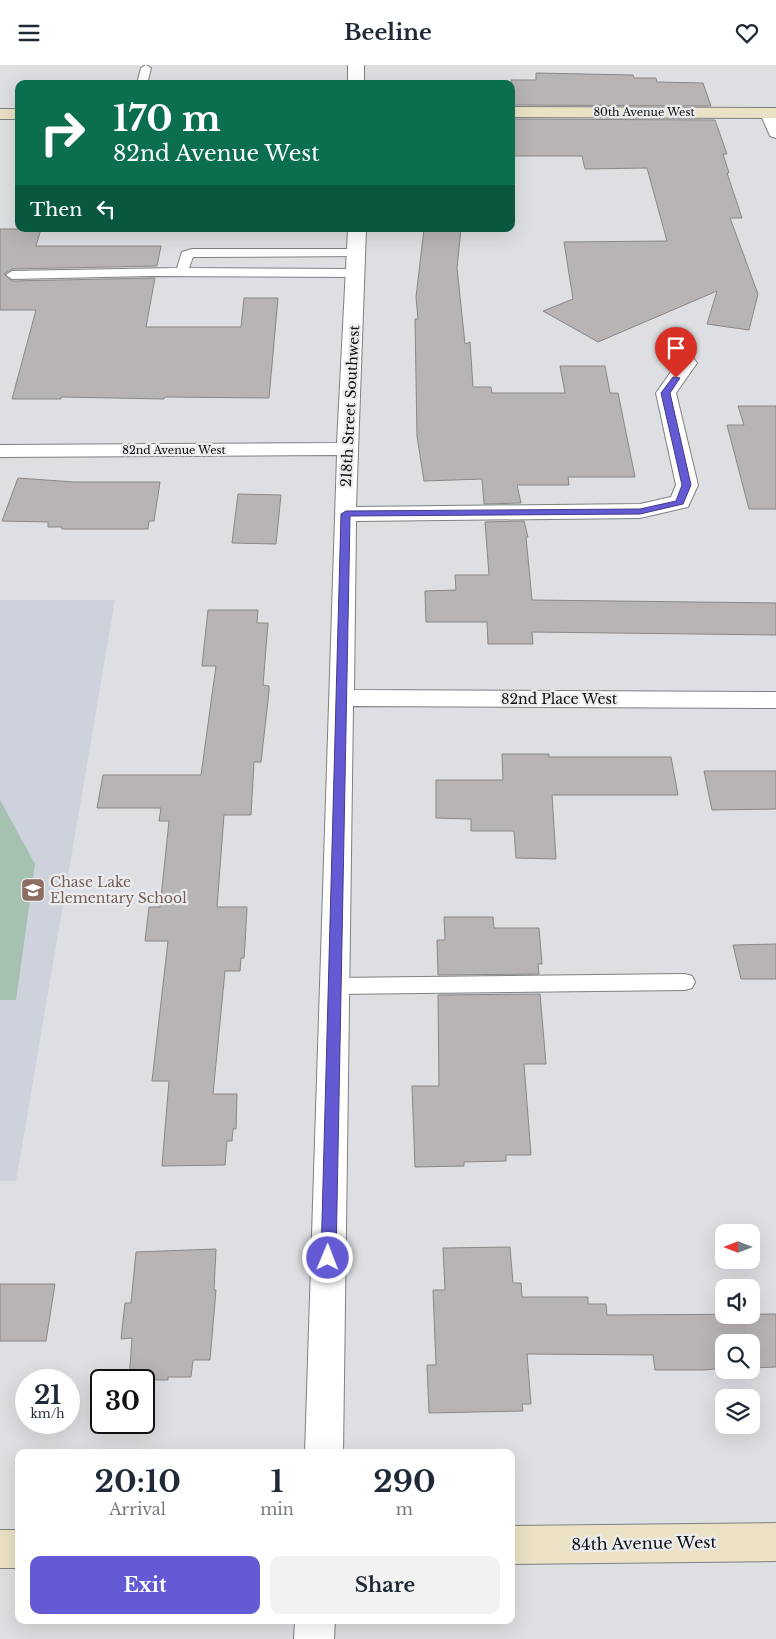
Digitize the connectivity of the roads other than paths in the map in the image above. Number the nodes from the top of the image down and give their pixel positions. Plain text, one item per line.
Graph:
1 (356, 65) edge
2 (146, 68) dead end
3 (143, 80) edge
4 (356, 80) edge
5 (515, 112) edge
6 (772, 113) edge
7 (15, 114) edge
8 (0, 115) edge
9 (776, 133) edge
10 (357, 252) edge
11 (182, 273) junction
12 (12, 275) dead end
13 (687, 363) dead end
14 (348, 449) junction
15 (0, 451) edge
16 (346, 514) junction
17 (342, 698) junction
18 (776, 700) edge
19 (685, 982) dead end
20 (335, 986) junction
21 (324, 1449) edge
22 (776, 1542) edge
23 (515, 1545) edge
24 (0, 1549) edge
25 (15, 1549) edge
26 (315, 1624) edge
27 (314, 1639) edge

1 - 4 street
2 - 3 lane
5 - 6 street, 80th Avenue West
6 - 9 street
7 - 8 street
10 - 11 lane
10 - 11 lane
10 - 14 street, 218th Street Southwest
11 - 12 lane
13 - 16 street
14 - 15 street, 82nd Avenue West
14 - 16 street, 218th Street Southwest
16 - 17 street, 218th Street Southwest
17 - 18 street, 82nd Place West
17 - 20 street, 218th Street Southwest
19 - 20 lane
20 - 21 street, 218th Street Southwest
22 - 23 street, 84th Avenue West
24 - 25 street
26 - 27 street

